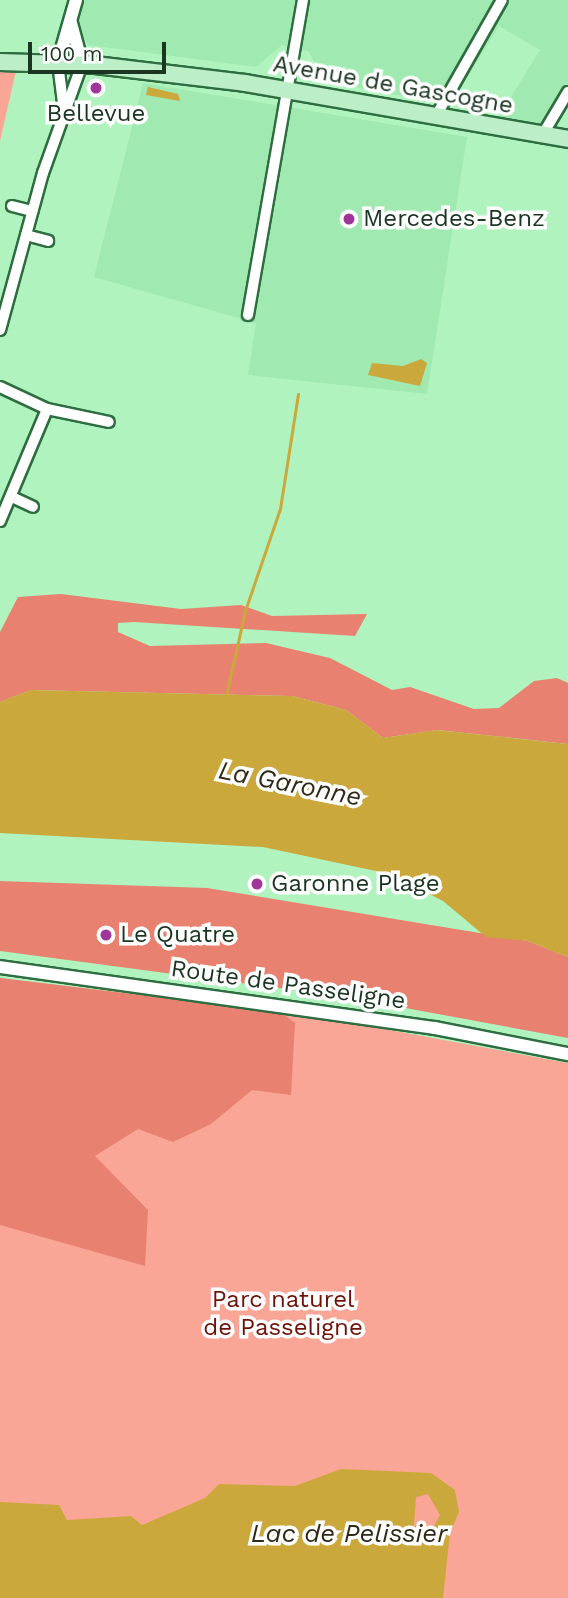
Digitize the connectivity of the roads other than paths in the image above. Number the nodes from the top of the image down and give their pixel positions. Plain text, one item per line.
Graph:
1 (303, 0) edge
2 (502, 0) edge
3 (74, 4) edge
4 (0, 62) edge
5 (58, 63) junction
6 (82, 64) junction
7 (288, 90) junction
8 (568, 92) edge
9 (65, 114) junction
10 (436, 116) junction
11 (542, 134) junction
12 (568, 139) edge
13 (12, 206) dead end
14 (32, 211) junction
15 (26, 235) junction
16 (48, 241) dead end
17 (247, 315) dead end
18 (0, 330) edge
19 (0, 387) edge
20 (47, 409) junction
21 (109, 422) dead end
22 (12, 497) junction
23 (33, 507) dead end
24 (0, 522) edge
25 (0, 967) edge
26 (568, 1054) edge

1 - 7 street
2 - 10 street
3 - 5 street
3 - 6 street
4 - 5 main road, Avenue de Gascogne
5 - 6 main road, Avenue de Gascogne
5 - 9 street
6 - 7 main road, Avenue de Gascogne
6 - 9 street
7 - 10 main road, Avenue de Gascogne
7 - 17 street
8 - 11 street
9 - 14 street
10 - 11 main road, Avenue de Gascogne
11 - 12 main road, Avenue de Gascogne
13 - 14 street
14 - 15 street
15 - 16 street
15 - 18 street
19 - 20 street
20 - 21 street
20 - 22 street
22 - 23 street
22 - 24 street
25 - 26 street, Route de Passeligne

